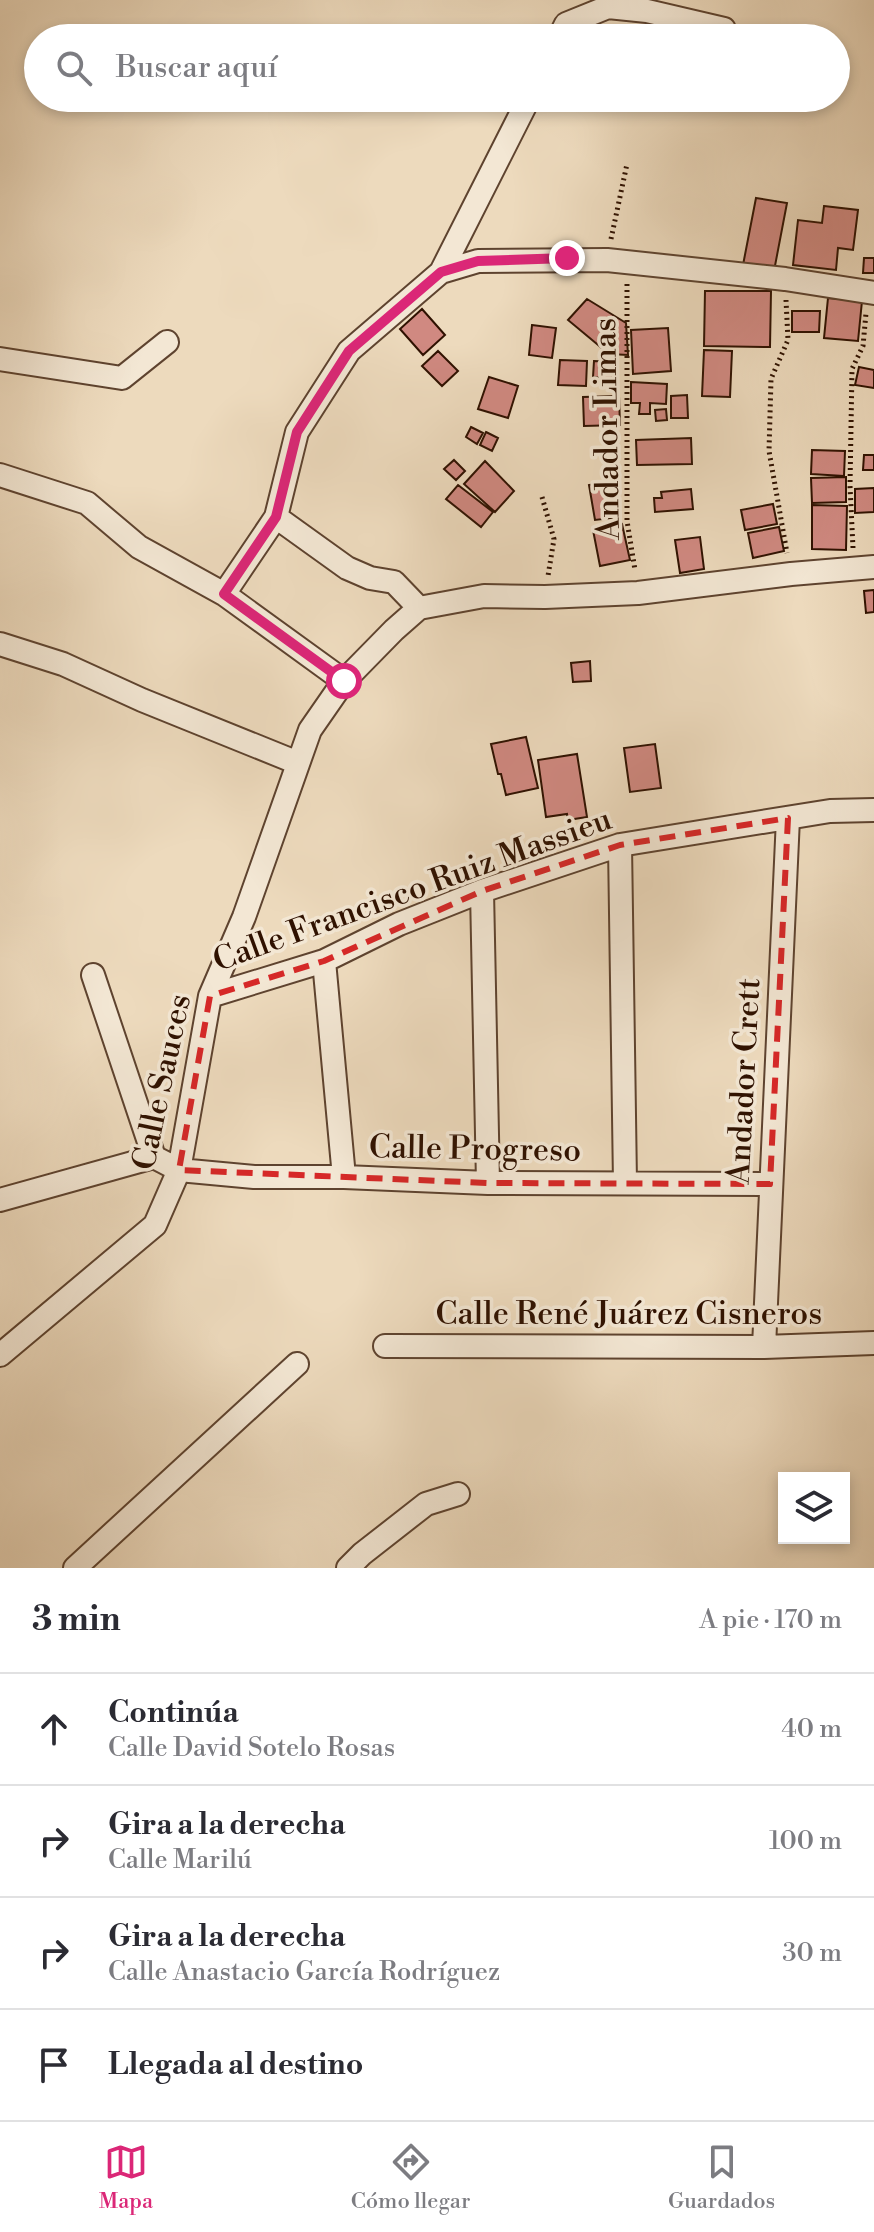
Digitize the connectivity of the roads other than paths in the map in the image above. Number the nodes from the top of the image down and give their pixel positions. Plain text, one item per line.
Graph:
1 (566, 24) edge
2 (703, 24) edge
3 (522, 112) edge
4 (441, 272) junction
5 (871, 293) edge
6 (167, 342) dead end
7 (0, 359) edge
8 (0, 475) edge
9 (276, 517) junction
10 (864, 567) edge
11 (224, 594) junction
12 (419, 608) junction
13 (0, 644) edge
14 (344, 681) junction
15 (298, 763) junction
16 (874, 810) edge
17 (788, 818) junction
18 (620, 845) junction
19 (482, 891) junction
20 (324, 961) junction
21 (93, 975) dead end
22 (210, 996) junction
23 (154, 1157) junction
24 (179, 1170) junction
25 (344, 1177) junction
26 (488, 1183) junction
27 (625, 1183) junction
28 (770, 1184) junction
29 (0, 1200) edge
30 (874, 1343) edge
31 (385, 1346) dead end
32 (764, 1347) junction
33 (0, 1355) edge
34 (297, 1364) dead end
35 (458, 1494) dead end
36 (75, 1568) edge
37 (348, 1568) edge

1 - 2 street
3 - 4 street
4 - 5 street
4 - 9 street
6 - 7 street
8 - 11 street
9 - 11 street
9 - 12 street
10 - 12 street
11 - 14 street
12 - 14 street, Calle Sauces
13 - 15 street
14 - 15 street, Calle Sauces
15 - 22 street, Calle Sauces
16 - 17 street, Calle Francisco Ruiz Massieu
17 - 18 street, Calle Francisco Ruiz Massieu
17 - 28 street, Andador Crett
18 - 19 street, Calle Francisco Ruiz Massieu
18 - 27 street
19 - 20 street, Calle Francisco Ruiz Massieu
19 - 26 street
20 - 22 street, Calle Francisco Ruiz Massieu
20 - 25 street
21 - 23 street
22 - 24 street, Calle Sauces
23 - 24 street
23 - 29 street
24 - 25 street, Calle Progreso
24 - 33 street, Calle Sauces
25 - 26 street, Calle Progreso
26 - 27 street, Calle Progreso
27 - 28 street, Calle Progreso
28 - 32 street, Andador Crett
30 - 32 street, Calle René Juárez Cisneros
31 - 32 street, Calle René Juárez Cisneros
34 - 36 street
35 - 37 street

